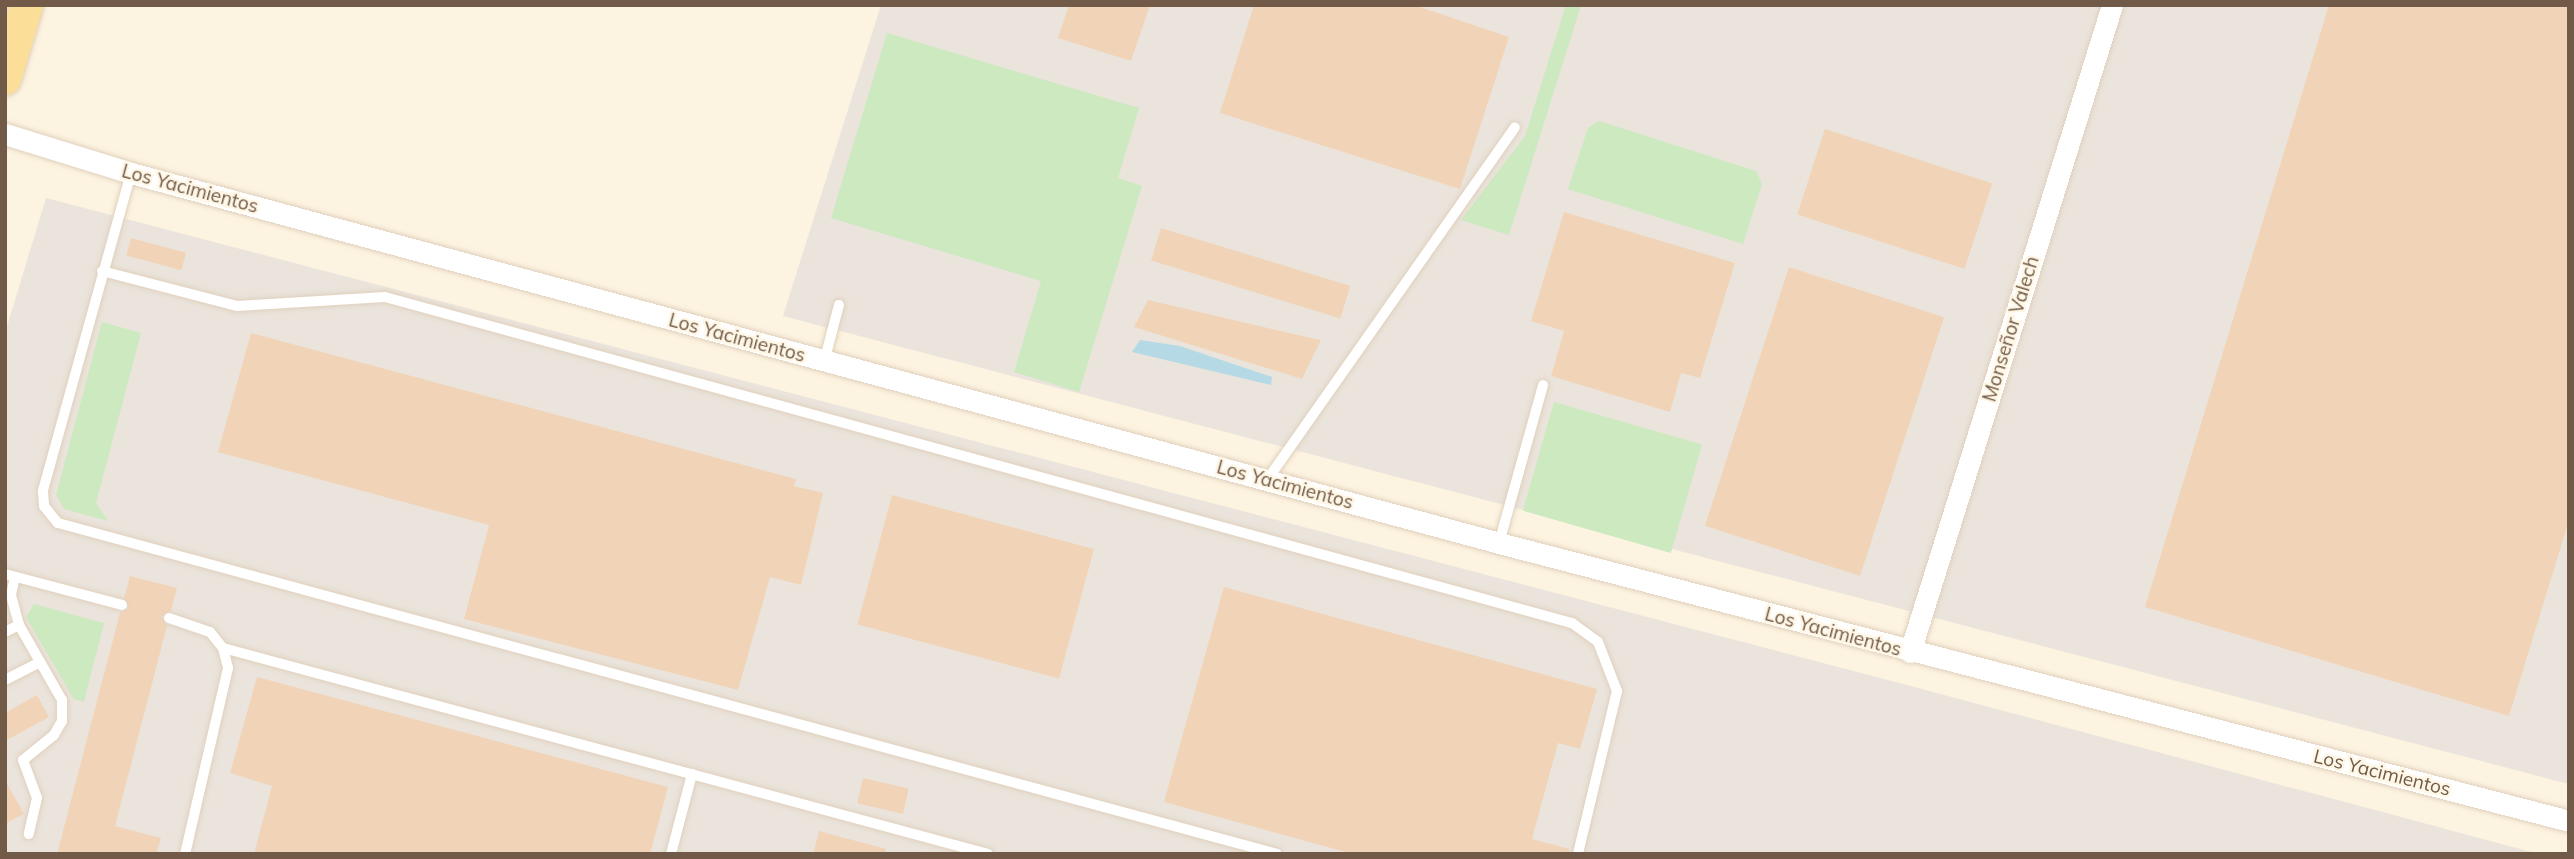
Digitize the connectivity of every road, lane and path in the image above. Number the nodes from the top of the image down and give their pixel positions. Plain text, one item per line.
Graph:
1 (27, 5) edge
2 (2112, 5) edge
3 (5, 79) edge
4 (1515, 127) dead end
5 (5, 134) edge
6 (131, 173) junction
7 (102, 271) junction
8 (839, 306) dead end
9 (824, 362) junction
10 (1543, 385) dead end
11 (1267, 480) junction
12 (1499, 543) junction
13 (10, 576) edge
14 (122, 605) dead end
15 (169, 618) dead end
16 (19, 625) junction
17 (5, 632) edge
18 (223, 648) junction
19 (1909, 652) junction
20 (39, 663) junction
21 (5, 680) edge
22 (692, 774) junction
23 (2569, 821) edge
24 (29, 834) dead end
25 (185, 854) edge
26 (671, 854) edge
27 (988, 854) edge
28 (1277, 854) edge
29 (1578, 854) edge

1 - 3 main road
2 - 19 street, Monseñor Valech
4 - 11 lane
5 - 6 street, Los Yacimientos
6 - 7 lane
6 - 9 street, Los Yacimientos
7 - 28 lane
7 - 29 lane
8 - 9 lane
9 - 11 street, Los Yacimientos
10 - 12 lane
11 - 12 street, Los Yacimientos
12 - 19 street, Los Yacimientos
13 - 14 lane
13 - 16 lane
15 - 18 lane
16 - 17 lane
16 - 20 lane
18 - 22 lane
18 - 25 lane
19 - 23 street, Los Yacimientos
20 - 21 lane
20 - 24 lane
22 - 26 lane
22 - 27 lane

